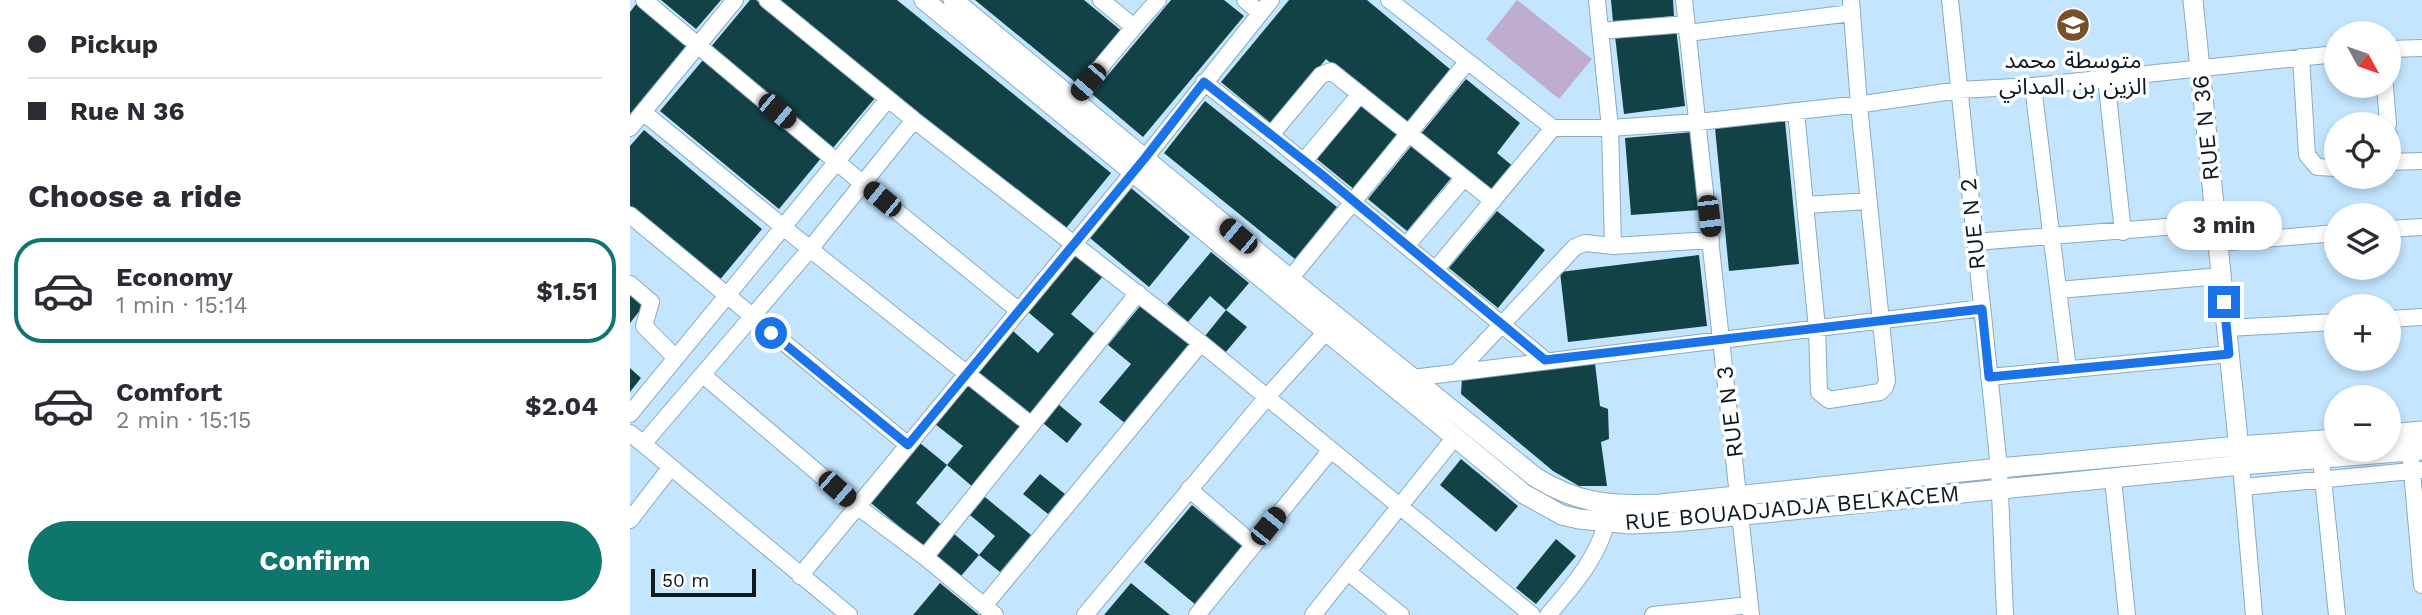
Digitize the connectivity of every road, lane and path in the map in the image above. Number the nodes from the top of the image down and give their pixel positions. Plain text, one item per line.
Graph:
1 (644, 0) edge
2 (735, 0) edge
3 (767, 0) edge
4 (924, 0) edge
5 (953, 0) edge
6 (1101, 0) edge
7 (1158, 0) edge
8 (1245, 0) edge
9 (1389, 0) edge
10 (1597, 0) edge
11 (1684, 0) edge
12 (1950, 0) edge
13 (2193, 0) edge
14 (1266, 6) edge
15 (1851, 6) edge
16 (1134, 27) junction
17 (1687, 29) junction
18 (1600, 31) junction
19 (699, 44) junction
20 (2422, 48) edge
21 (2401, 49) edge
22 (2324, 55) edge
23 (2301, 57) junction
24 (1468, 62) junction
25 (2200, 67) junction
26 (2106, 78) junction
27 (1204, 82) junction
28 (2033, 86) junction
29 (1959, 90) junction
30 (1360, 94) junction
31 (888, 99) junction
32 (1073, 100) junction
33 (1859, 104) junction
34 (1796, 111) junction
35 (643, 112) junction
36 (914, 120) junction
37 (1698, 122) junction
38 (630, 128) edge
39 (1553, 128) junction
40 (1610, 128) junction
41 (1410, 134) junction
42 (1271, 135) junction
43 (2422, 160) edge
44 (1304, 161) junction
45 (2401, 161) edge
46 (836, 162) junction
47 (1139, 165) junction
48 (2324, 167) edge
49 (1464, 178) junction
50 (862, 183) junction
51 (1354, 201) junction
52 (1493, 201) junction
53 (1869, 201) junction
54 (1805, 205) junction
55 (630, 216) edge
56 (783, 227) junction
57 (2422, 227) edge
58 (2401, 228) edge
59 (2123, 232) junction
60 (2217, 233) junction
61 (2324, 233) edge
62 (2052, 238) junction
63 (1712, 240) junction
64 (1975, 242) junction
65 (1073, 244) junction
66 (1407, 245) junction
67 (1613, 246) junction
68 (810, 248) junction
69 (1436, 269) junction
70 (2221, 276) junction
71 (1290, 279) junction
72 (630, 284) edge
73 (2058, 290) junction
74 (1138, 293) junction
75 (727, 296) junction
76 (1982, 309) junction
77 (1018, 310) junction
78 (752, 317) junction
79 (2422, 317) edge
80 (2401, 318) edge
81 (1881, 321) junction
82 (2324, 323) edge
83 (1332, 324) junction
84 (1502, 324) junction
85 (1817, 328) junction
86 (2227, 328) junction
87 (1721, 339) junction
88 (1201, 343) junction
89 (2229, 354) junction
90 (676, 358) junction
91 (1545, 360) junction
92 (2068, 370) junction
93 (1457, 372) junction
94 (966, 373) junction
95 (703, 375) junction
96 (1989, 377) junction
97 (1412, 378) junction
98 (1267, 397) junction
99 (630, 414) edge
100 (1030, 424) junction
101 (2422, 430) edge
102 (630, 433) edge
103 (2401, 433) edge
104 (1455, 437) junction
105 (2324, 441) edge
106 (643, 444) junction
107 (908, 445) junction
108 (2416, 450) edge
109 (1330, 451) junction
110 (2240, 455) junction
111 (2321, 459) junction
112 (670, 467) junction
113 (1999, 468) junction
114 (2417, 470) edge
115 (2113, 479) junction
116 (2323, 480) junction
117 (2243, 487) junction
118 (1189, 489) junction
119 (2001, 490) junction
120 (1740, 505) junction
121 (856, 506) junction
122 (1399, 507) junction
123 (1608, 514) junction
124 (630, 520) edge
125 (1253, 544) junction
126 (925, 557) junction
127 (1348, 572) junction
128 (800, 576) junction
129 (2422, 585) edge
130 (1565, 596) junction
131 (990, 610) edge
132 (1751, 610) edge
133 (1653, 614) edge
134 (849, 615) edge
135 (1085, 615) edge
136 (1197, 615) edge
137 (1313, 615) edge
138 (1401, 615) edge
139 (1532, 615) edge
140 (1548, 615) edge
141 (1566, 615) edge
142 (1636, 615) edge
143 (2005, 615) edge
144 (2127, 615) edge
145 (2254, 615) edge
146 (2337, 615) edge

1 - 19 street
2 - 19 street
3 - 31 street
4 - 47 street, RUE BOUADJADJA BELKACEM
5 - 32 street, RUE BOUADJADJA BELKACEM
6 - 16 street
7 - 16 street
8 - 14 street
9 - 24 street
10 - 18 street
11 - 17 street, RUE N 3
12 - 29 street, RUE N 2
13 - 25 street, RUE N 36
14 - 27 street
15 - 17 street
15 - 33 street
16 - 32 street
17 - 18 street
17 - 37 street, RUE N 3
18 - 40 street
19 - 35 street
19 - 46 street
20 - 21 street
22 - 23 street
23 - 25 street
23 - 48 street
24 - 39 street
24 - 41 street
25 - 26 street
25 - 60 street, RUE N 36
26 - 28 street
26 - 59 street
27 - 42 street
27 - 47 street
28 - 29 street
28 - 62 street
29 - 33 street
29 - 64 street, RUE N 2
30 - 41 street
30 - 42 street
30 - 44 street
31 - 36 street
31 - 46 street
32 - 47 street, RUE BOUADJADJA BELKACEM
33 - 34 street
33 - 53 street
34 - 37 street
34 - 54 street
35 - 38 street
35 - 56 street
36 - 50 street
36 - 65 street
37 - 40 street
37 - 63 street, RUE N 3
39 - 40 street
39 - 52 street
40 - 67 street
41 - 49 street
41 - 51 street
42 - 44 street
43 - 45 street
44 - 51 street
46 - 50 street
46 - 56 street
47 - 65 street
47 - 71 street, RUE BOUADJADJA BELKACEM
47 - 83 street, RUE BOUADJADJA BELKACEM
49 - 52 street
49 - 66 street
50 - 68 street
50 - 77 street
51 - 66 street
51 - 71 street
52 - 69 street
53 - 54 street
53 - 81 street
54 - 85 street
55 - 75 street
56 - 68 street
56 - 75 street
57 - 58 street
59 - 60 street
59 - 62 street
60 - 61 street
60 - 70 street, RUE N 36
62 - 64 street
62 - 73 street
63 - 67 street
63 - 87 street, RUE N 3
64 - 76 street, RUE N 2
65 - 74 street
65 - 77 street
66 - 69 street
67 - 84 street
68 - 78 street
68 - 94 street
69 - 84 street
70 - 73 street
70 - 86 street, RUE N 36
71 - 83 street, RUE BOUADJADJA BELKACEM
72 - 90 street
73 - 92 street
74 - 88 street
74 - 100 street
75 - 78 street
75 - 90 street
76 - 81 street
76 - 96 street, RUE N 2
77 - 94 street
78 - 95 street
78 - 107 street
79 - 80 street
81 - 85 street
81 - 85 street
82 - 86 street
83 - 97 street, RUE BOUADJADJA BELKACEM
83 - 98 street
83 - 104 street, RUE BOUADJADJA BELKACEM
84 - 91 street
84 - 93 street
85 - 87 street
86 - 89 street, RUE N 36
87 - 91 street
87 - 120 street, RUE N 3
88 - 98 street
88 - 131 street
89 - 92 street
89 - 110 street, RUE N 36
90 - 99 street
91 - 93 street
92 - 96 street
93 - 97 street
94 - 100 street
94 - 107 street
95 - 106 street
95 - 121 street
96 - 113 street, RUE N 2
97 - 123 street, RUE BOUADJADJA BELKACEM
98 - 109 street
98 - 118 street
100 - 126 street
101 - 103 street
102 - 106 street
104 - 122 street
104 - 123 street, RUE BOUADJADJA BELKACEM
105 - 110 street, RUE BOUADJADJA BELKACEM
106 - 112 street
107 - 121 street
108 - 111 street, RUE BOUADJADJA BELKACEM
108 - 114 street
109 - 122 street
109 - 125 street
110 - 111 street, RUE BOUADJADJA BELKACEM
110 - 113 street, RUE BOUADJADJA BELKACEM
110 - 115 street, RUE BOUADJADJA BELKACEM
110 - 117 street
111 - 116 street
112 - 124 street
112 - 128 street
113 - 119 street, RUE N 2
113 - 120 street, RUE BOUADJADJA BELKACEM
114 - 116 street
114 - 129 street
115 - 119 street, RUE BOUADJADJA BELKACEM
115 - 144 street
116 - 117 street
116 - 146 street
117 - 145 street
118 - 125 street
118 - 135 street
119 - 120 street, RUE BOUADJADJA BELKACEM
119 - 143 street, RUE N 2
120 - 123 street, RUE BOUADJADJA BELKACEM
120 - 132 street, RUE N 3
121 - 126 street
121 - 128 street
122 - 127 street
122 - 139 street
123 - 130 street
125 - 136 street
126 - 131 street
127 - 137 street
127 - 138 street
128 - 134 street
130 - 140 street
130 - 141 street
132 - 133 street
133 - 142 street

